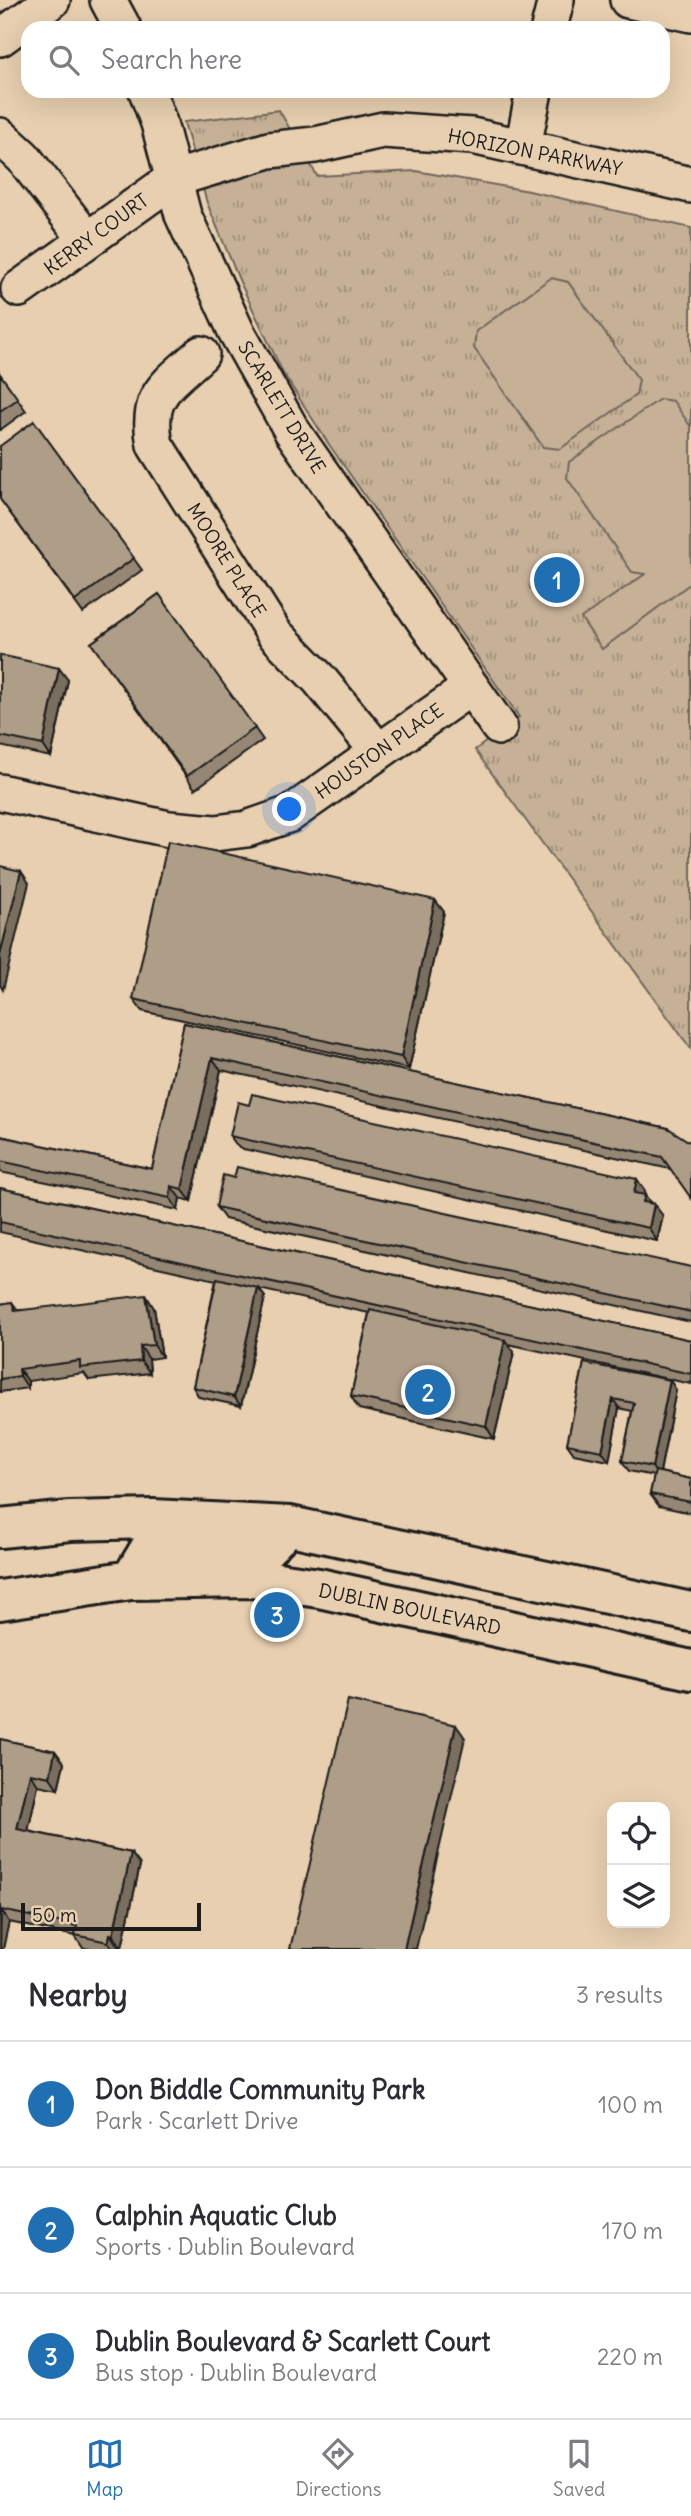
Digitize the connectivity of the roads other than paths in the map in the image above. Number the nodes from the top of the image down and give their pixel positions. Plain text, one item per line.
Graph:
1 (52, 0) edge
2 (108, 0) edge
3 (556, 0) edge
4 (632, 1) edge
5 (691, 14) edge
6 (23, 21) edge
7 (119, 21) edge
8 (551, 21) edge
9 (21, 23) edge
10 (0, 38) edge
11 (150, 98) edge
12 (533, 98) edge
13 (0, 136) edge
14 (523, 147) junction
15 (173, 179) junction
16 (691, 185) edge
17 (88, 240) junction
18 (19, 289) dead end
19 (201, 354) dead end
20 (471, 687) junction
21 (499, 727) dead end
22 (378, 751) junction
23 (0, 792) edge
24 (290, 1526) junction
25 (0, 1528) edge
26 (131, 1580) junction
27 (0, 1600) edge
28 (691, 1612) edge
29 (691, 1670) edge

1 - 6 street
2 - 7 street
3 - 8 street
4 - 5 street
9 - 10 street
11 - 15 street, SCARLETT DRIVE
12 - 14 street
13 - 17 street
14 - 15 street, HORIZON PARKWAY
14 - 16 street, HORIZON PARKWAY
15 - 17 street, KERRY COURT
15 - 20 street, SCARLETT DRIVE
17 - 18 street, KERRY COURT
19 - 22 street, MOORE PLACE
20 - 21 street, SCARLETT DRIVE
20 - 22 street, HOUSTON PLACE
22 - 23 street, HOUSTON PLACE
24 - 25 main road
24 - 26 main road
24 - 28 main road
26 - 27 main road, DUBLIN BOULEVARD
26 - 29 main road, DUBLIN BOULEVARD

